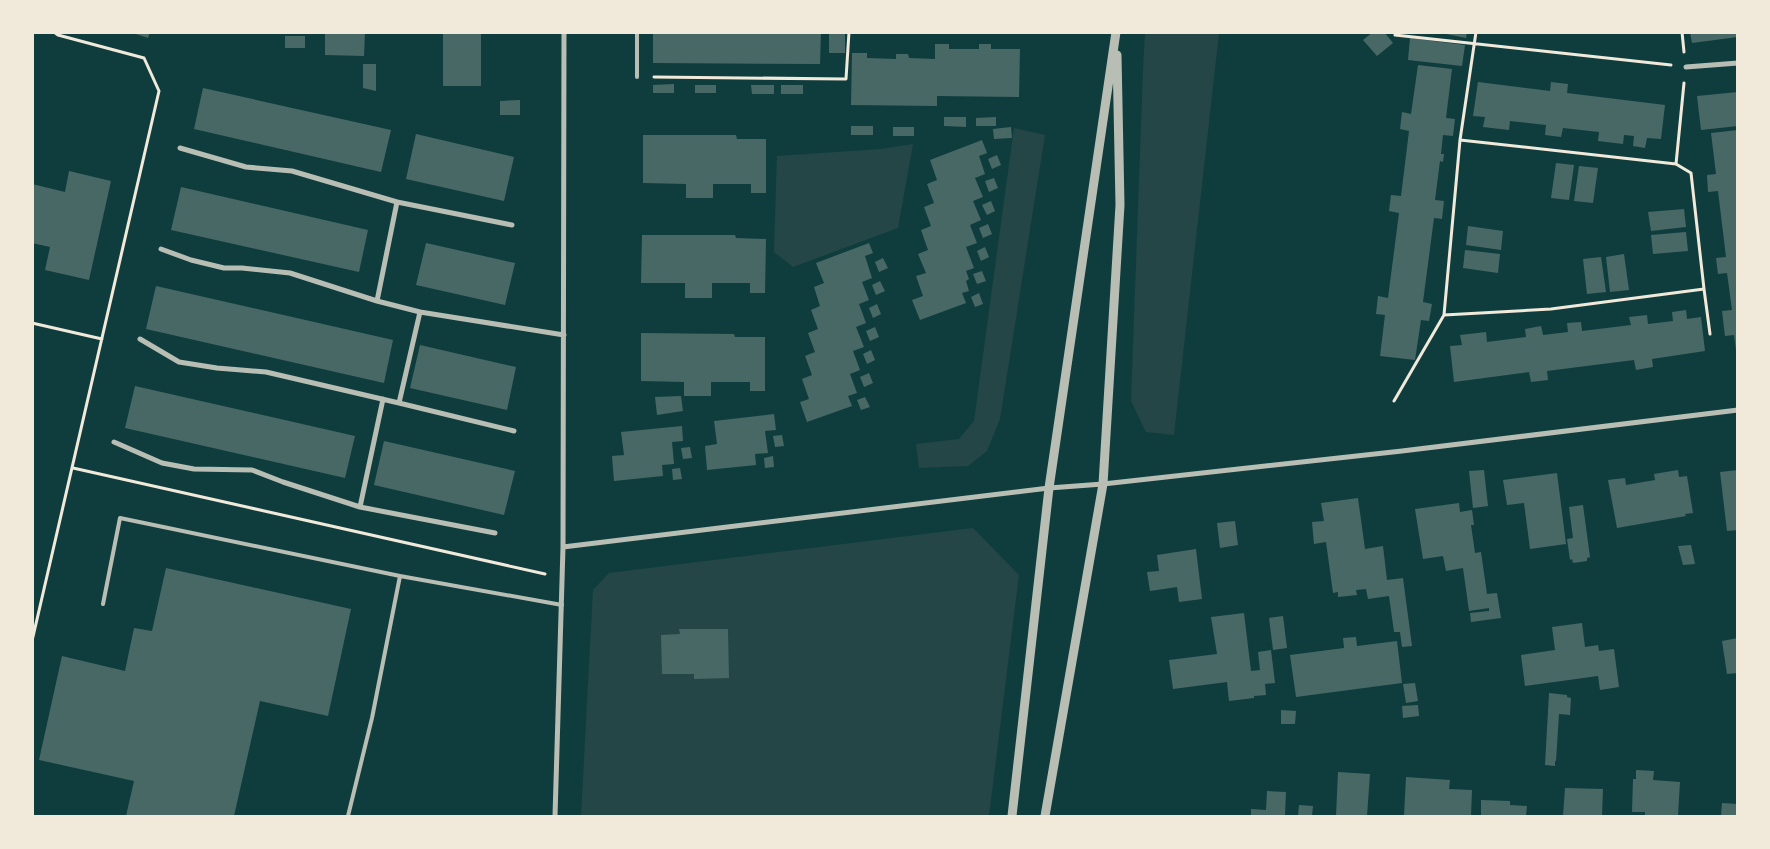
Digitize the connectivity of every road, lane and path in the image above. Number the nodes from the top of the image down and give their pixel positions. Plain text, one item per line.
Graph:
1 (54, 32) edge
2 (564, 32) edge
3 (637, 32) edge
4 (849, 32) edge
5 (1116, 32) edge
6 (1396, 32) edge
7 (1476, 32) edge
8 (1474, 44) junction
9 (1738, 63) edge
10 (1686, 67) junction
11 (637, 77) joint
12 (1460, 140) junction
13 (180, 148) dead end
14 (1676, 164) junction
15 (397, 202) junction
16 (512, 225) dead end
17 (161, 249) dead end
18 (1704, 288) junction
19 (377, 301) junction
20 (420, 312) junction
21 (1444, 315) junction
22 (32, 323) edge
23 (1710, 334) dead end
24 (564, 335) junction
25 (102, 339) junction
26 (140, 339) dead end
27 (383, 399) junction
28 (1394, 401) dead end
29 (399, 403) junction
30 (1738, 410) edge
31 (514, 431) dead end
32 (114, 442) dead end
33 (73, 468) junction
34 (1103, 484) junction
35 (1049, 488) junction
36 (360, 507) junction
37 (496, 533) dead end
38 (564, 547) junction
39 (400, 576) junction
40 (563, 578) junction
41 (103, 604) dead end
42 (562, 605) junction
43 (32, 641) edge
44 (348, 816) edge
45 (556, 816) edge
46 (1012, 816) edge
47 (1045, 816) edge

1 - 25 path
2 - 24 street
3 - 11 lane
4 - 11 path
5 - 34 street
5 - 35 street
6 - 8 path
7 - 8 path
8 - 10 path
8 - 12 path
9 - 10 street
10 - 14 path
12 - 14 path
12 - 21 path
13 - 15 street
14 - 18 path
15 - 16 street
15 - 19 street
17 - 19 street
18 - 21 path
18 - 23 path
19 - 20 street
20 - 24 street
20 - 29 street
21 - 28 path
22 - 25 path
24 - 38 street
25 - 33 path
26 - 27 street
27 - 29 street
27 - 36 street
29 - 31 street
30 - 34 street
32 - 36 street
33 - 40 path
33 - 43 path
34 - 35 street
34 - 47 street
35 - 38 street
35 - 46 street
36 - 37 street
38 - 40 street
39 - 41 lane
39 - 42 lane
39 - 44 lane
40 - 42 street
42 - 45 street

